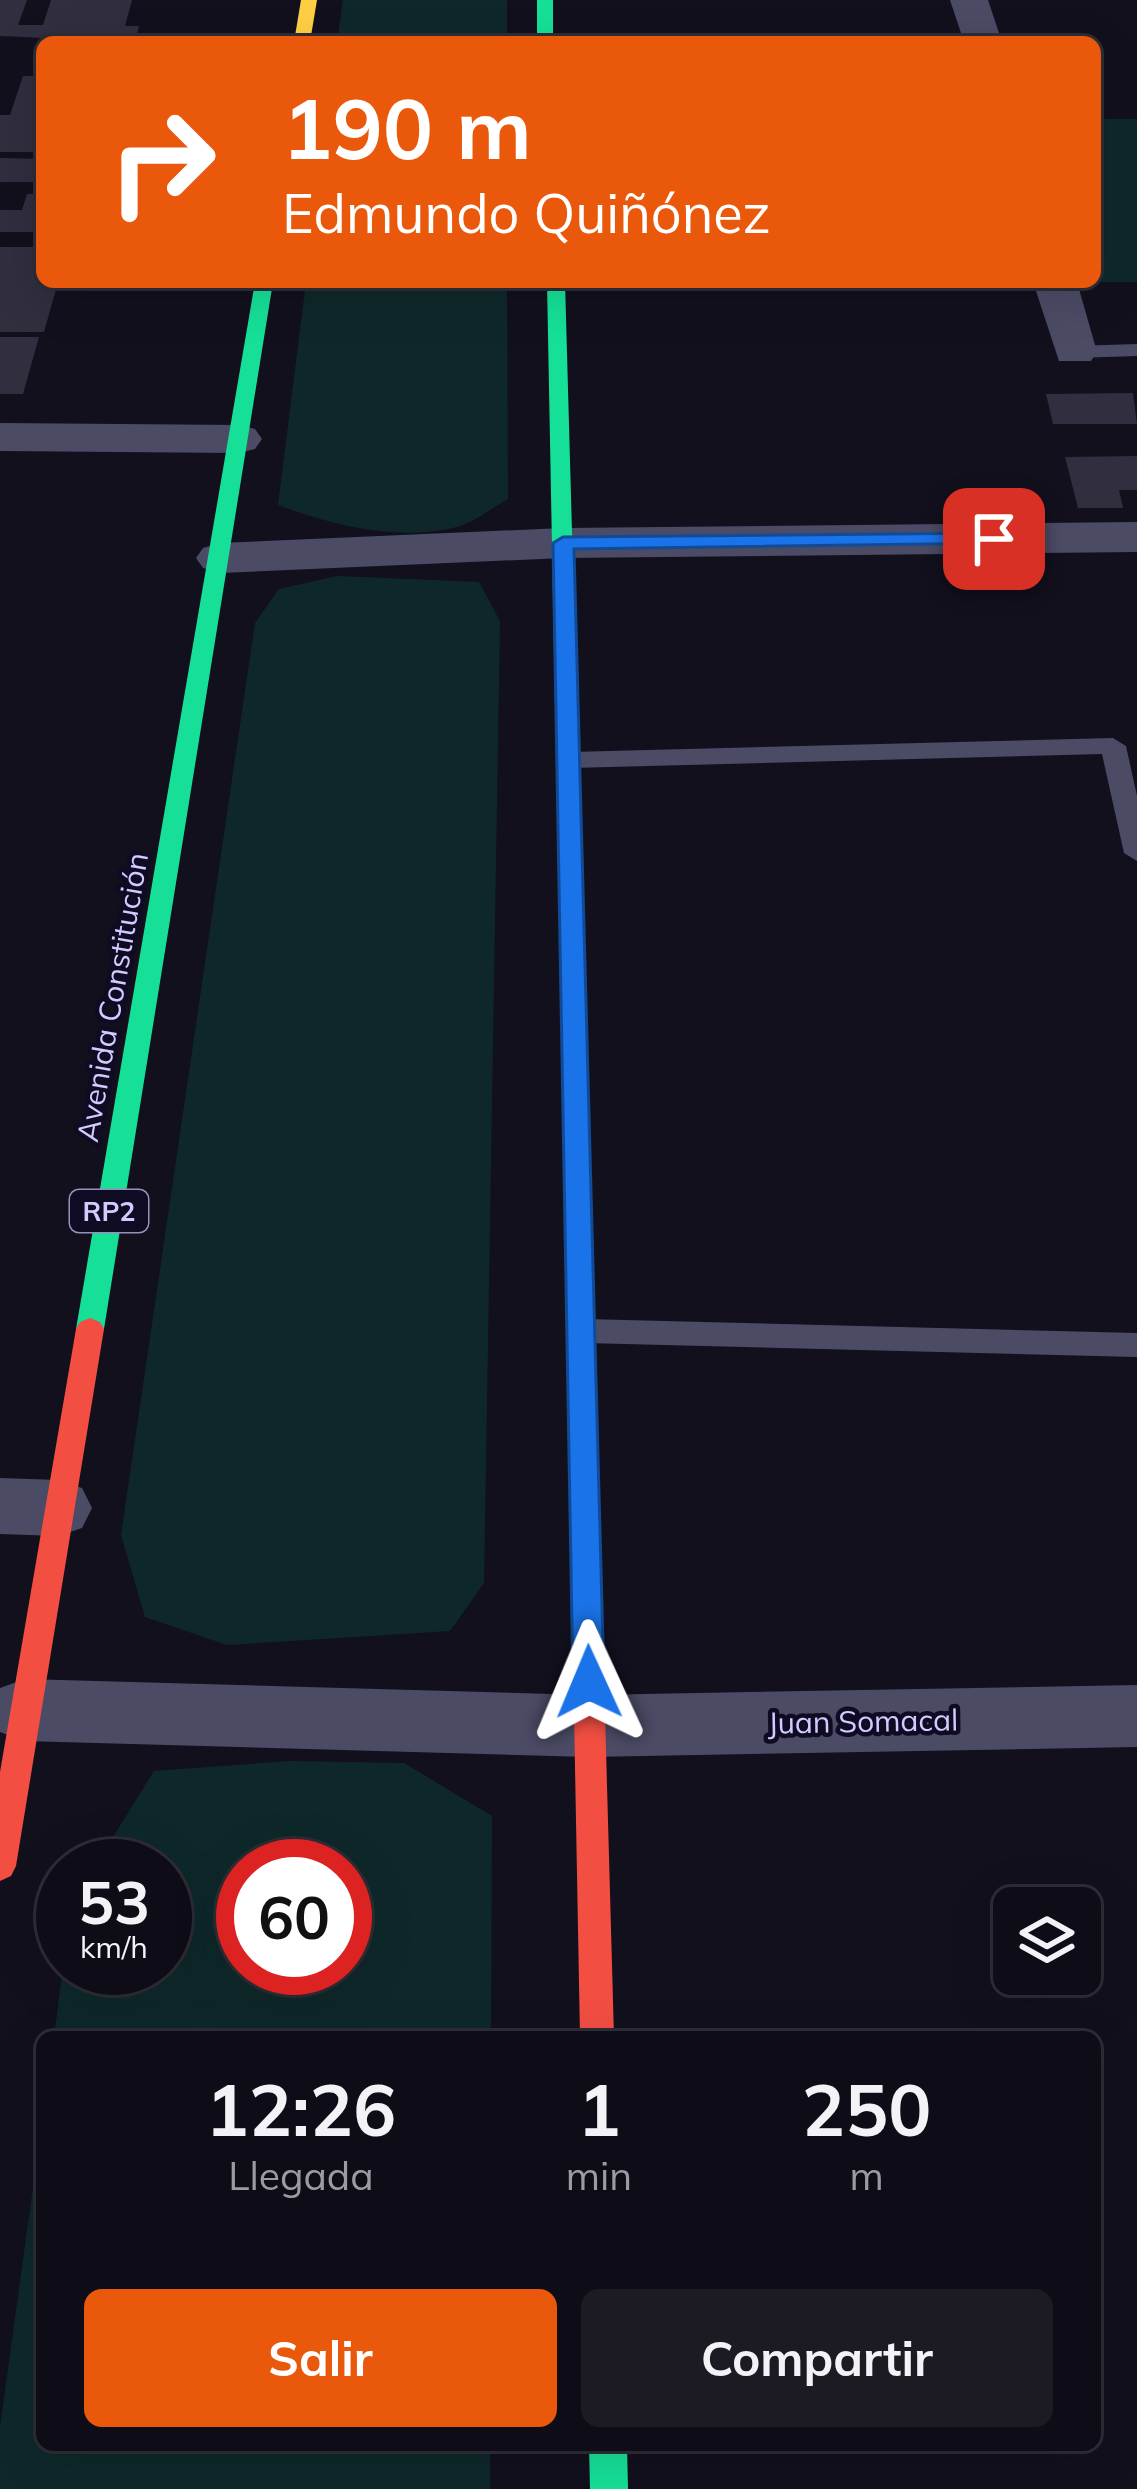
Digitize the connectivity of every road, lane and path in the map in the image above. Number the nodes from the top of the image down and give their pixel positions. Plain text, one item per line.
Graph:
1 (309, 0) edge
2 (544, 0) edge
3 (969, 0) edge
4 (303, 36) edge
5 (545, 36) edge
6 (981, 36) edge
7 (263, 288) edge
8 (556, 288) edge
9 (1057, 288) edge
10 (1137, 350) edge
11 (1076, 352) joint
12 (0, 437) edge
13 (239, 439) junction
14 (1137, 537) edge
15 (563, 543) junction
16 (220, 558) junction
17 (571, 760) junction
18 (1137, 853) edge
19 (585, 1331) junction
20 (1137, 1345) edge
21 (29, 1507) edge
22 (25, 1710) junction
23 (1137, 1716) edge
24 (589, 1726) junction
25 (0, 1866) edge
26 (597, 2031) edge
27 (608, 2451) edge
28 (609, 2489) edge

1 - 4 main road
2 - 5 main road
3 - 6 street
7 - 13 main road, Avenida Constitución / RP2
8 - 15 main road
9 - 11 street
10 - 11 lane
12 - 13 street
13 - 16 main road, Avenida Constitución / RP2
14 - 15 street
15 - 16 street
15 - 17 main road
16 - 21 main road, Avenida Constitución / RP2
17 - 18 lane
17 - 19 main road
19 - 20 lane
19 - 24 main road
21 - 22 main road, Avenida Constitución / RP2
22 - 24 street, Juan Somacal
22 - 25 main road, Avenida Constitución / RP2
23 - 24 street, Juan Somacal
24 - 26 main road
27 - 28 main road

